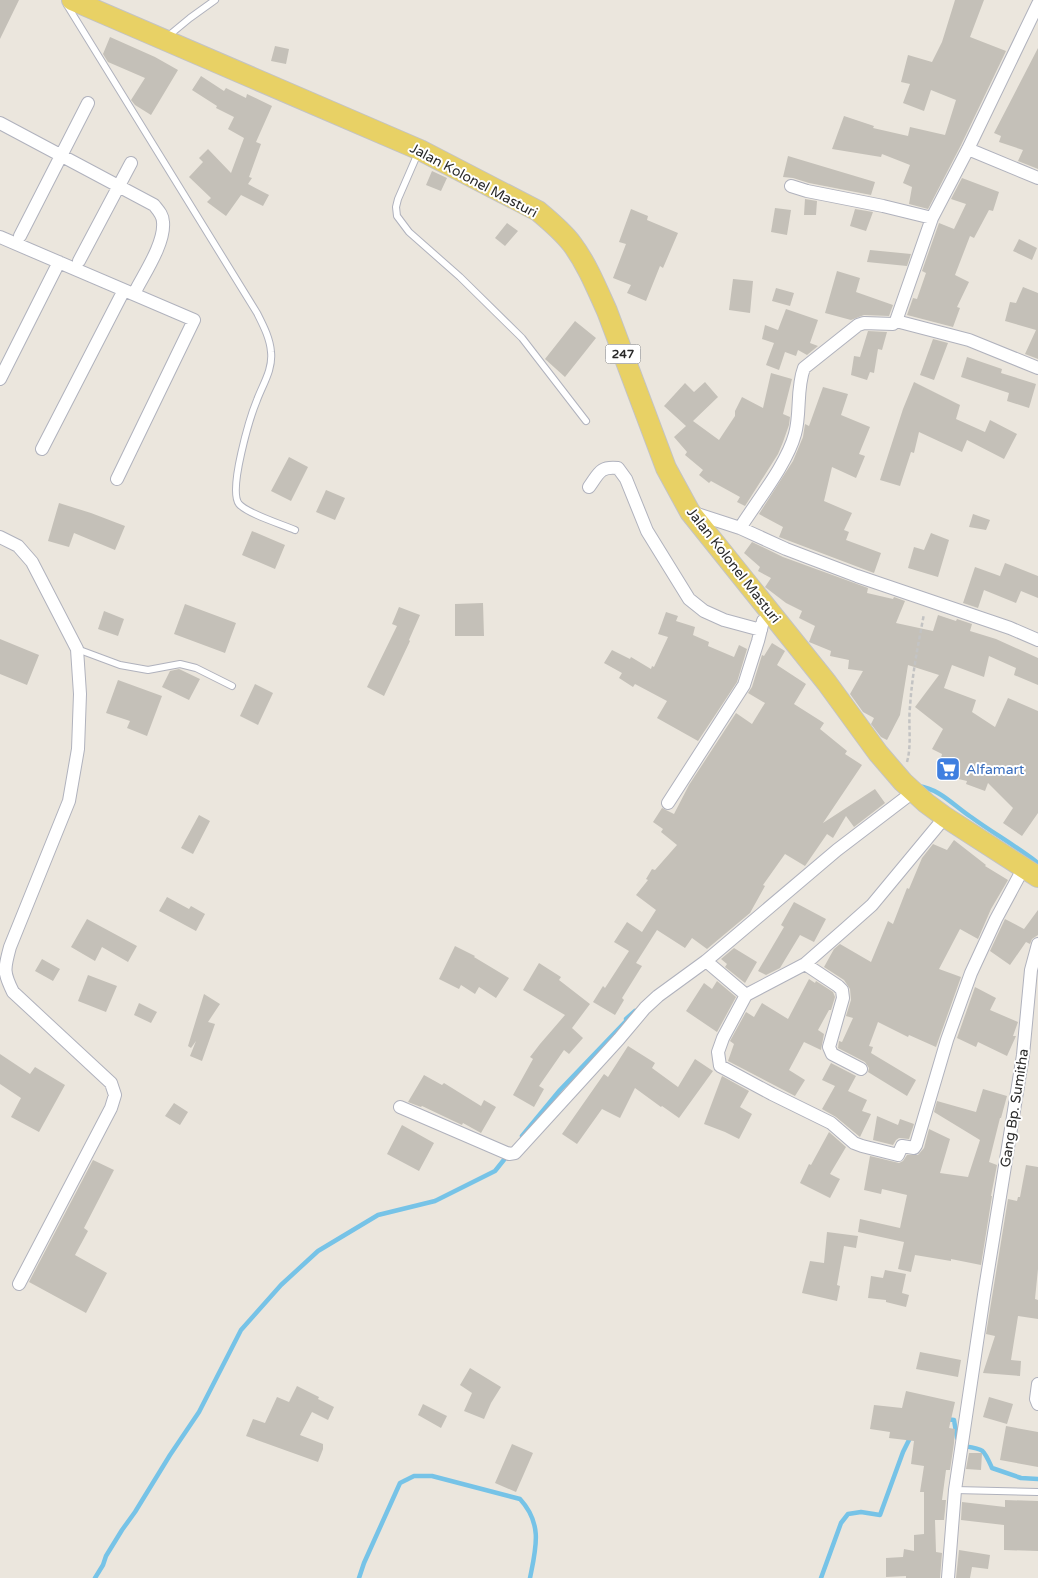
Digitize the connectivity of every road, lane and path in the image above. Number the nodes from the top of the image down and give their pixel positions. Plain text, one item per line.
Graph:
1 (64, 0) edge
2 (72, 0) edge
3 (215, 0) edge
4 (1038, 4) edge
5 (165, 39) junction
6 (88, 103) dead end
7 (0, 123) edge
8 (968, 149) junction
9 (420, 150) junction
10 (62, 156) junction
11 (131, 163) dead end
12 (1038, 178) edge
13 (120, 186) junction
14 (791, 186) dead end
15 (932, 218) junction
16 (20, 236) dead end
17 (0, 237) edge
18 (79, 261) dead end
19 (59, 262) junction
20 (131, 289) junction
21 (896, 321) junction
22 (1038, 368) edge
23 (0, 379) edge
24 (586, 421) dead end
25 (42, 449) dead end
26 (117, 479) dead end
27 (589, 487) dead end
28 (690, 512) junction
29 (740, 528) junction
30 (294, 530) dead end
31 (0, 537) edge
32 (927, 600) junction
33 (767, 607) junction
34 (761, 630) junction
35 (1038, 640) edge
36 (77, 650) junction
37 (232, 686) dead end
38 (908, 787) junction
39 (668, 803) dead end
40 (945, 818) junction
41 (1031, 872) edge
42 (1038, 944) edge
43 (706, 961) junction
44 (804, 964) junction
45 (3, 976) edge
46 (746, 995) junction
47 (861, 1069) dead end
48 (400, 1107) dead end
49 (19, 1284) dead end
50 (1038, 1384) edge
51 (1038, 1404) edge
52 (955, 1490) junction
53 (1038, 1492) edge
54 (948, 1578) edge

1 - 30 lane
2 - 5 main road, Jalan Kolonel Masturi / 247
3 - 5 lane
4 - 8 street
5 - 9 main road, Jalan Kolonel Masturi / 247
6 - 10 street
7 - 10 street
8 - 12 street
8 - 15 street
9 - 24 lane
9 - 28 main road, Jalan Kolonel Masturi / 247
10 - 13 street
10 - 16 street
11 - 13 street
13 - 18 street
13 - 20 street
14 - 15 street
15 - 21 street
17 - 19 street
19 - 20 street
19 - 23 street
20 - 25 street
20 - 26 street
21 - 22 street
21 - 29 street
27 - 34 street
28 - 29 street
28 - 33 main road, Jalan Kolonel Masturi / 247
29 - 32 street
31 - 36 street
32 - 35 street
32 - 38 path
33 - 34 street
33 - 38 main road, Jalan Kolonel Masturi / 247
34 - 39 street
36 - 37 lane
36 - 45 street
38 - 40 main road, Jalan Kolonel Masturi / 247
38 - 43 street
40 - 41 main road, Jalan Kolonel Masturi / 247
40 - 44 street
41 - 46 street
42 - 52 street, Gang Bp. Sumitha
43 - 46 street
43 - 48 street
44 - 46 street
44 - 47 street
45 - 49 street
50 - 51 street
52 - 53 lane
52 - 54 street, Gang Bp. Sumitha

